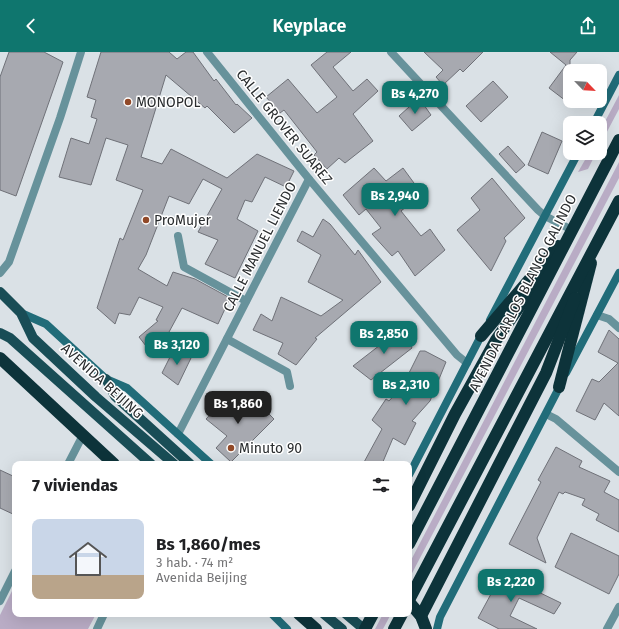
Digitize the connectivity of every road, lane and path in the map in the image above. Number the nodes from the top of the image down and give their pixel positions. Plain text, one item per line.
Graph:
1 (81, 52) edge
2 (207, 52) edge
3 (391, 52) edge
4 (619, 75) edge
5 (598, 116) edge
6 (619, 140) edge
7 (574, 160) edge
8 (309, 179) junction
9 (619, 201) edge
10 (545, 216) junction
11 (572, 230) junction
12 (178, 236) dead end
13 (596, 243) junction
14 (0, 273) edge
15 (619, 274) edge
16 (0, 292) edge
17 (246, 301) junction
18 (21, 313) junction
19 (597, 315) junction
20 (619, 328) edge
21 (0, 333) edge
22 (481, 336) junction
23 (227, 339) junction
24 (0, 358) edge
25 (467, 363) junction
26 (106, 379) junction
27 (290, 386) dead end
28 (559, 387) junction
29 (546, 414) junction
30 (178, 434) junction
31 (83, 435) junction
32 (70, 461) edge
33 (111, 461) edge
34 (149, 461) edge
35 (171, 461) edge
36 (187, 461) edge
37 (208, 461) edge
38 (412, 469) edge
39 (619, 472) edge
40 (412, 500) edge
41 (412, 538) edge
42 (12, 577) edge
43 (412, 595) edge
44 (0, 601) edge
45 (412, 605) edge
46 (619, 607) edge
47 (421, 616) junction
48 (103, 617) edge
49 (275, 617) edge
50 (303, 617) edge
51 (323, 617) edge
52 (328, 617) edge
53 (350, 617) edge
54 (370, 617) edge
55 (400, 617) edge
56 (97, 629) edge
57 (287, 629) edge
58 (317, 629) edge
59 (342, 629) edge
60 (364, 629) edge
61 (394, 629) edge
62 (426, 629) edge
63 (437, 629) edge
64 (607, 629) edge

1 - 14 street
2 - 8 street, CALLE GROVER SUAREZ
3 - 10 street
4 - 5 street
6 - 11 highway, AVENIDA CARLOS BLANCO GALINDO
7 - 10 street, AVENIDA CARLOS BLANCO GALINDO
8 - 17 street, CALLE MANUEL LIENDO
8 - 25 street, CALLE GROVER SUAREZ
9 - 13 highway
10 - 11 street
10 - 22 street, AVENIDA CARLOS BLANCO GALINDO
11 - 22 highway
11 - 40 highway
11 - 41 highway, AVENIDA CARLOS BLANCO GALINDO
12 - 17 street
13 - 28 highway
13 - 43 highway
13 - 47 highway
15 - 19 street
16 - 18 main road, AVENIDA BEIJING
17 - 23 street, CALLE MANUEL LIENDO
18 - 26 street, AVENIDA BEIJING
18 - 35 main road, AVENIDA BEIJING
19 - 20 street
19 - 28 street
21 - 34 main road, AVENIDA BEIJING
22 - 25 street, AVENIDA CARLOS BLANCO GALINDO
23 - 27 street
23 - 30 street, CALLE MANUEL LIENDO
24 - 31 highway
25 - 38 street, AVENIDA CARLOS BLANCO GALINDO
26 - 30 street, AVENIDA BEIJING
26 - 36 main road
28 - 29 street
29 - 39 street
29 - 63 street
30 - 37 street, AVENIDA BEIJING
31 - 32 street
31 - 33 highway
42 - 44 street
45 - 47 highway
46 - 64 street
47 - 62 highway
48 - 56 street
49 - 57 street
50 - 58 highway
51 - 58 highway
52 - 59 main road, bridge
53 - 60 main road
54 - 60 highway
55 - 61 highway

